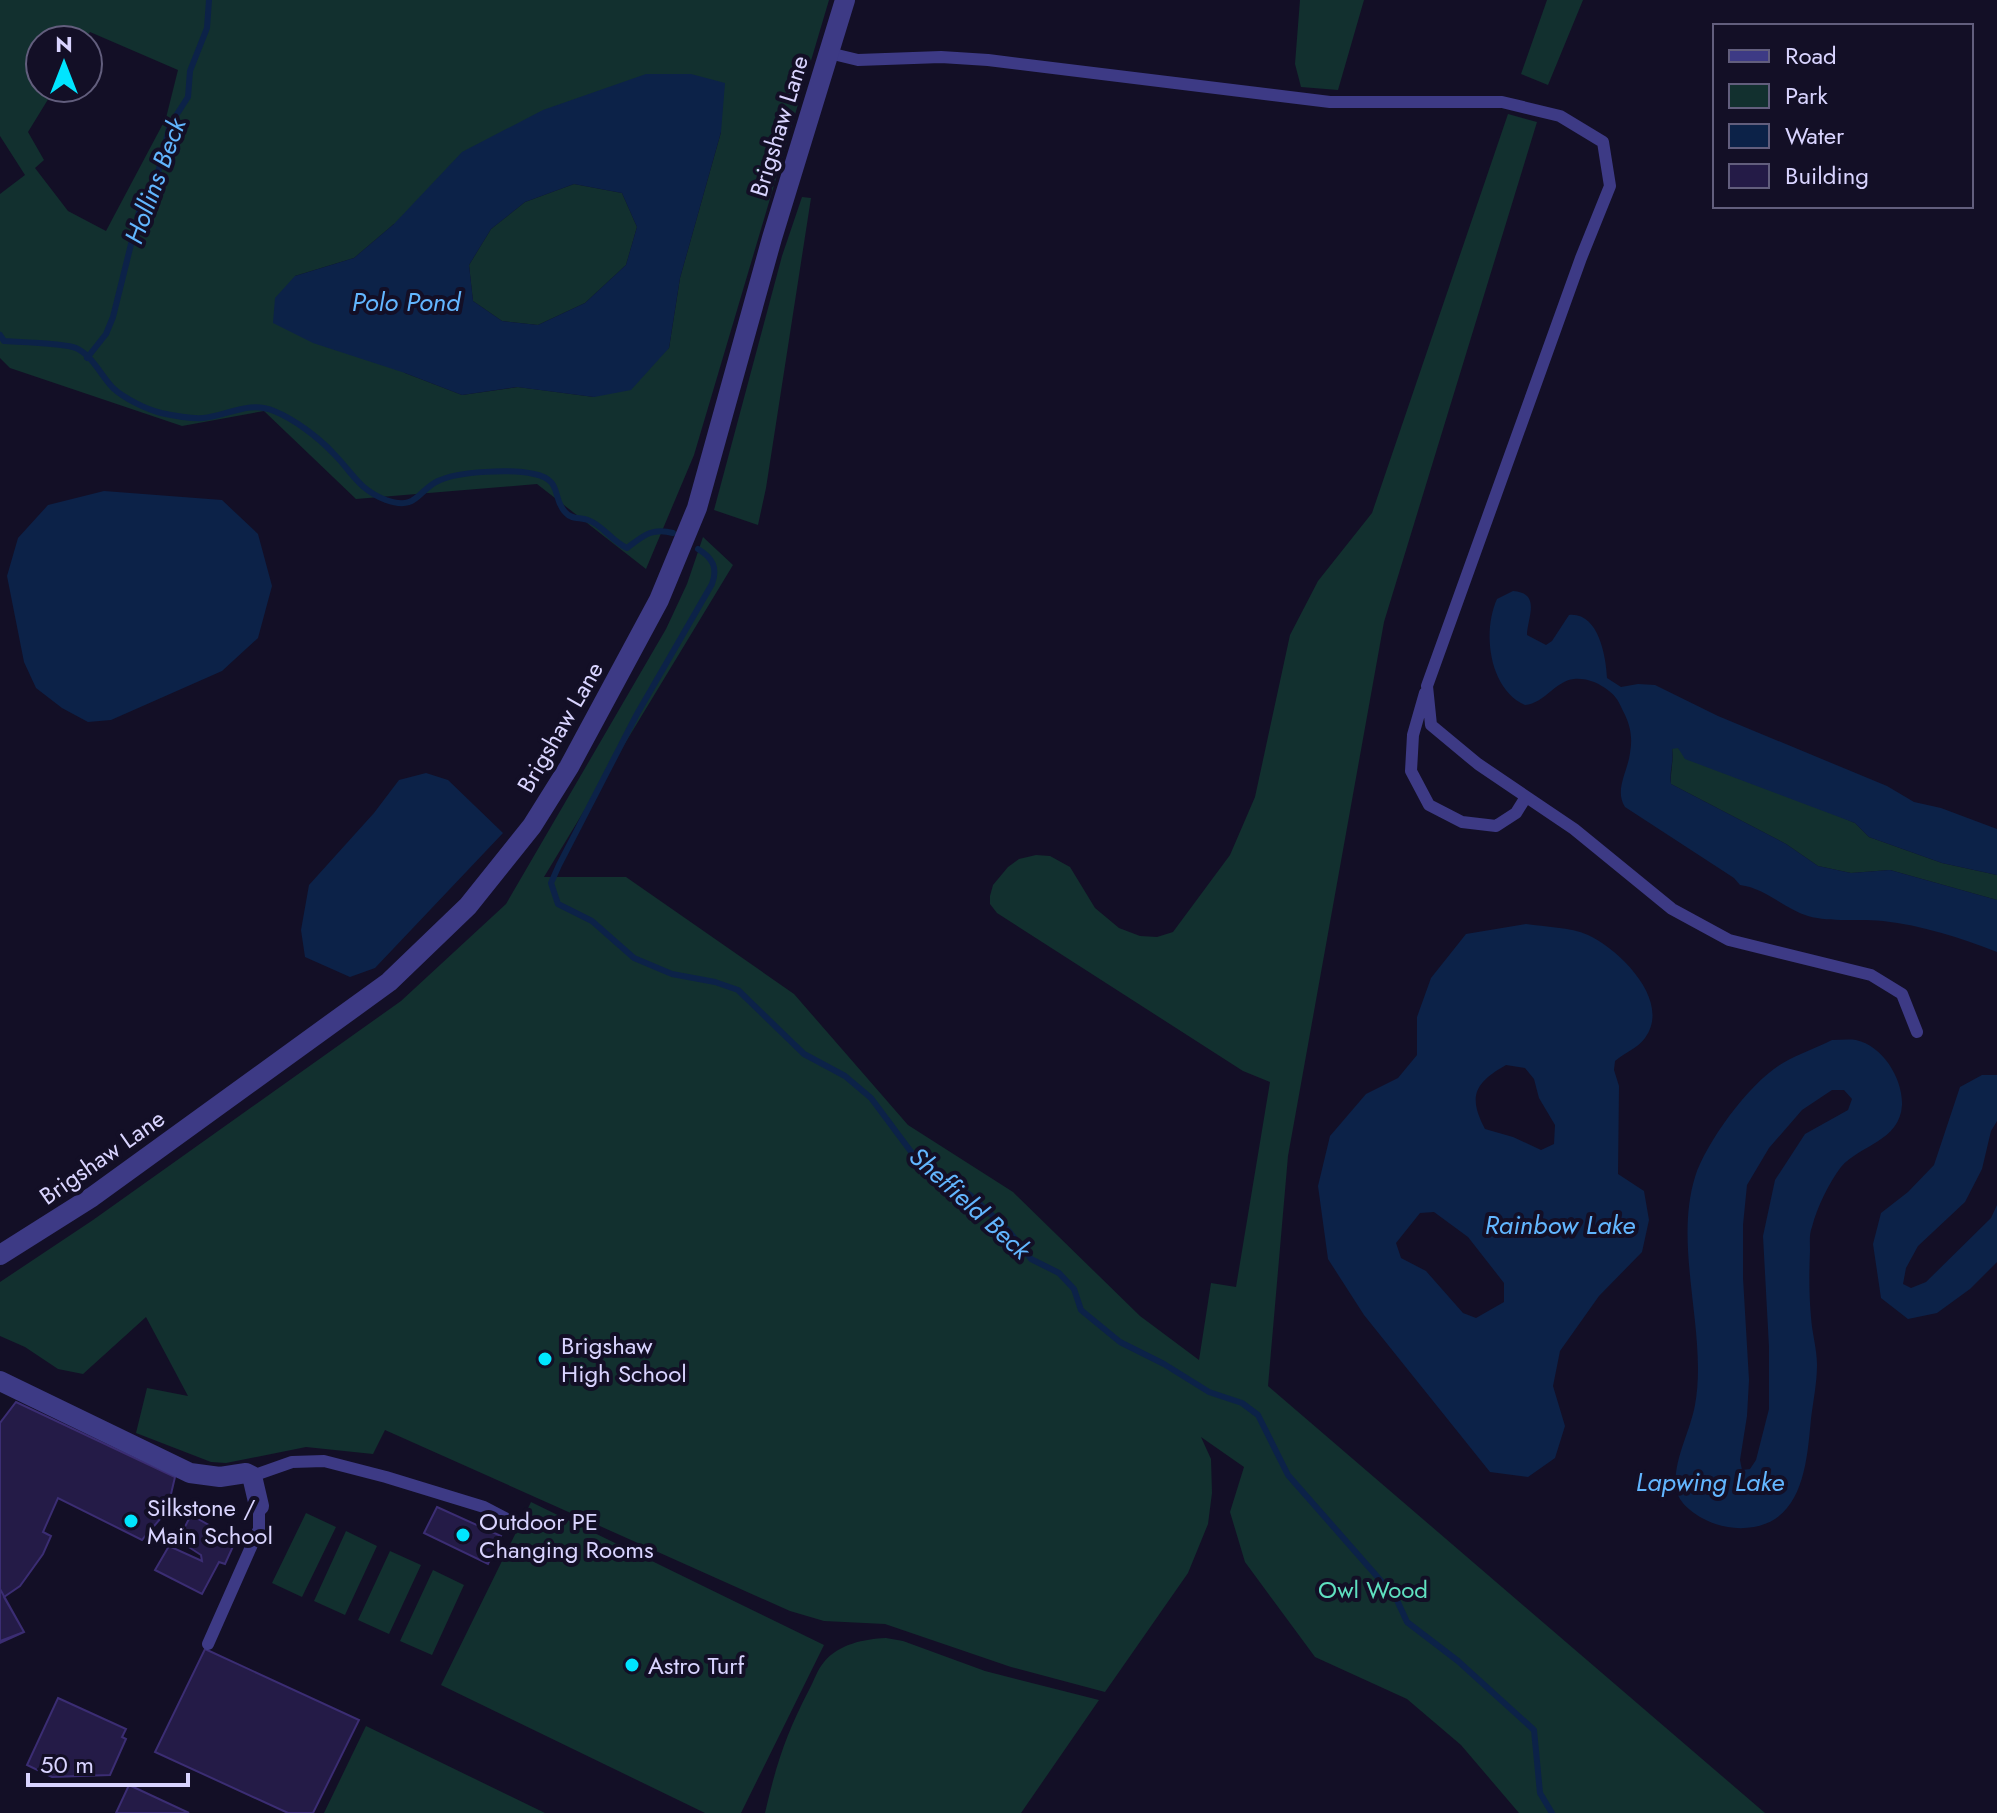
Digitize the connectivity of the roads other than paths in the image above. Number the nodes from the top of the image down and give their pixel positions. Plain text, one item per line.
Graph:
1 (845, 0) edge
2 (829, 53) junction
3 (1427, 686) junction
4 (1526, 797) junction
5 (1917, 1032) dead end
6 (0, 1255) edge
7 (0, 1381) edge
8 (252, 1476) junction
9 (259, 1506) joint
10 (507, 1519) dead end
11 (208, 1644) dead end

1 - 2 street, Brigshaw Lane
2 - 3 lane
2 - 6 street, Brigshaw Lane
3 - 4 lane
3 - 4 lane
4 - 5 lane
7 - 8 street
8 - 9 street
8 - 10 lane
9 - 11 lane

